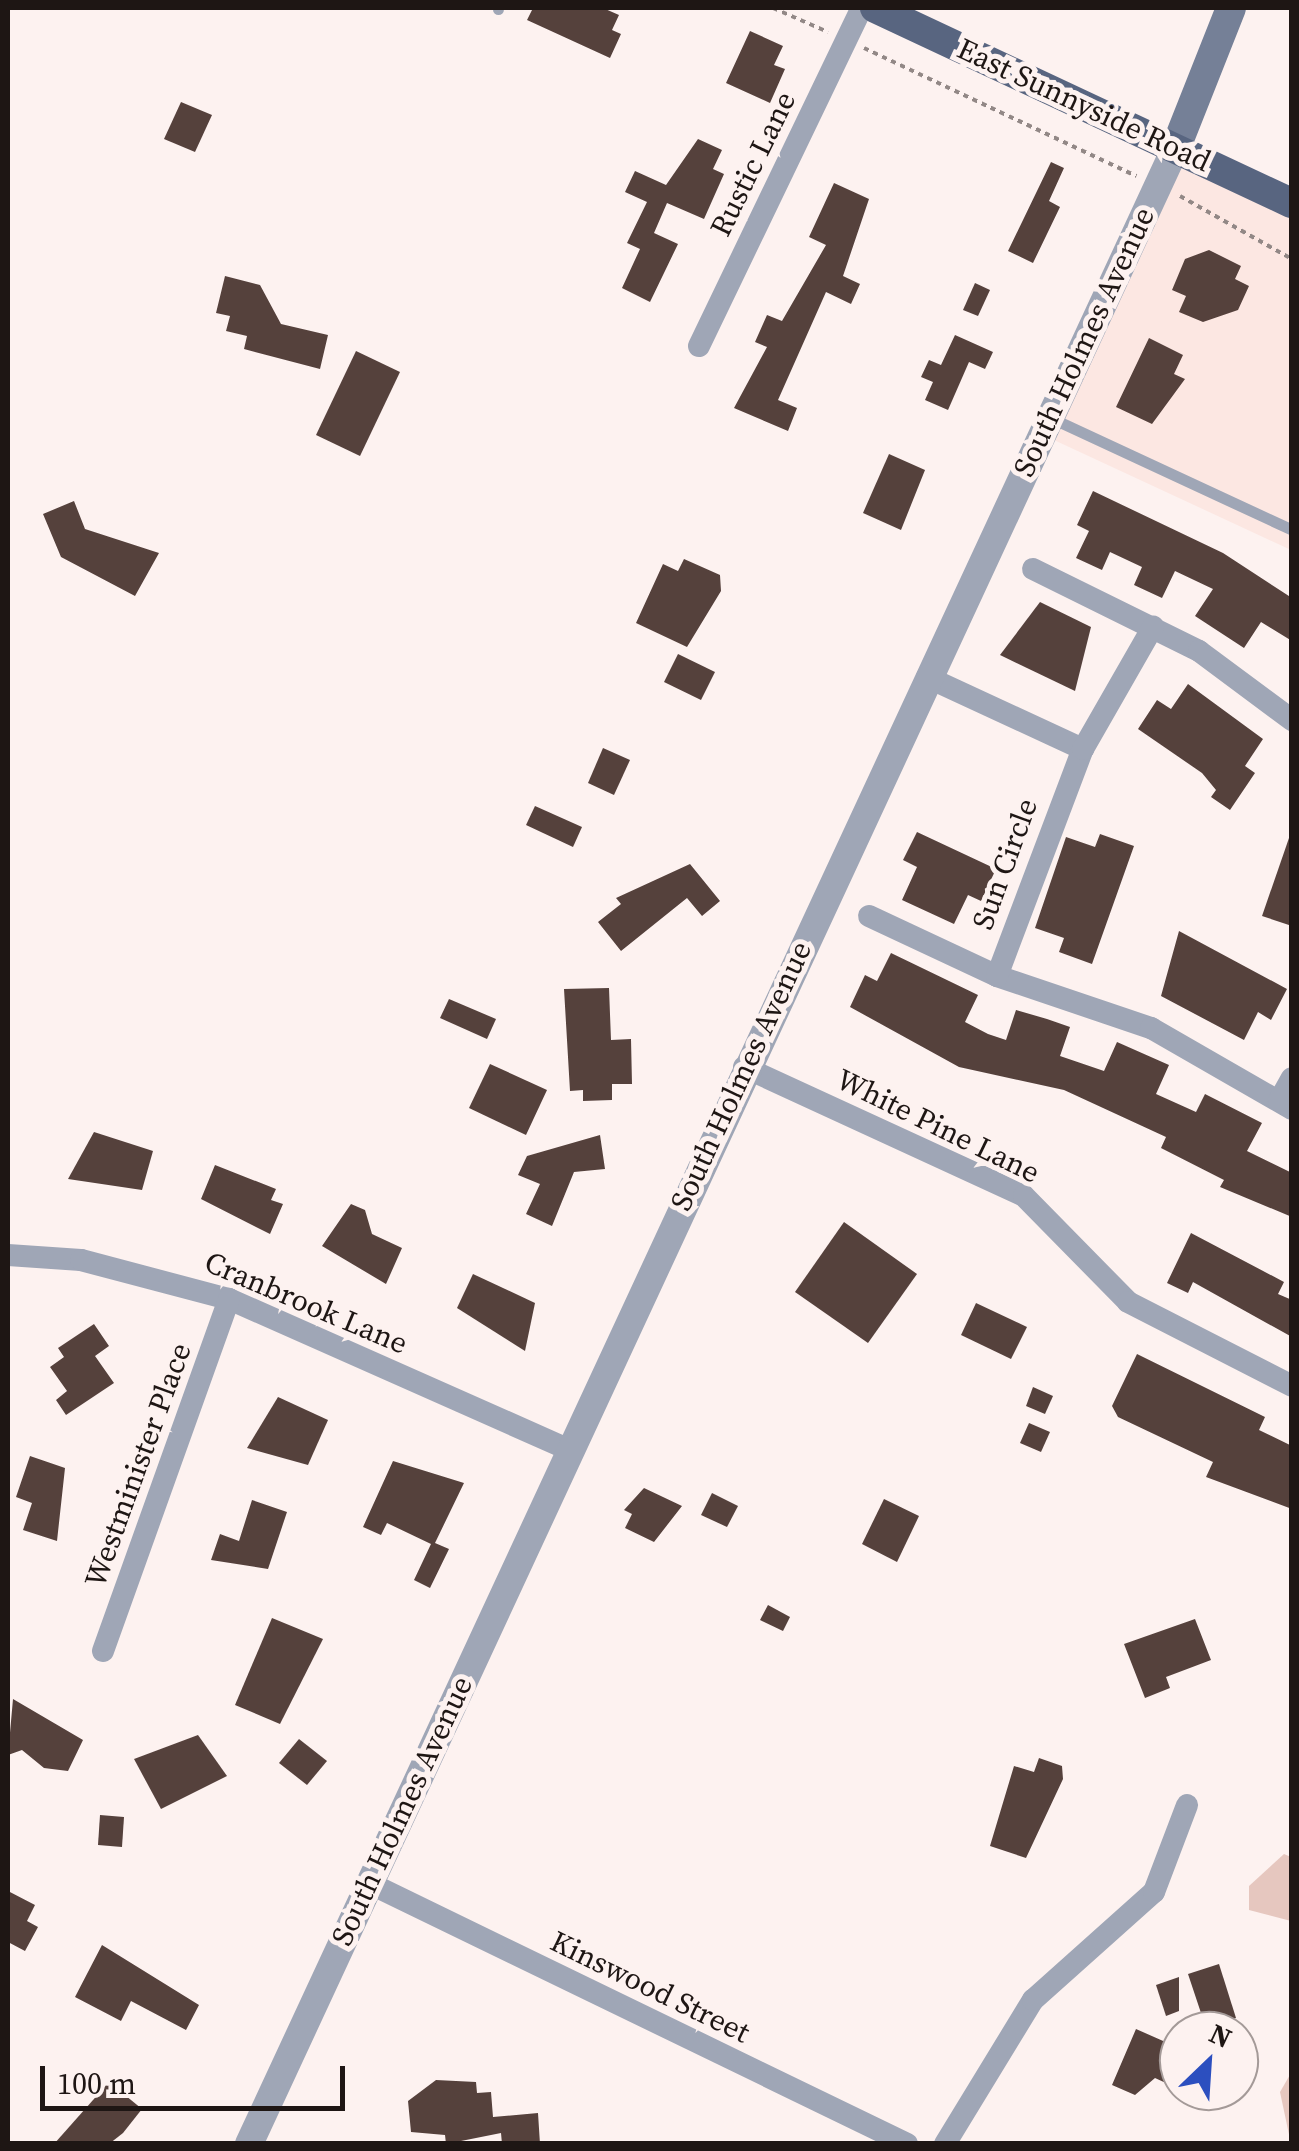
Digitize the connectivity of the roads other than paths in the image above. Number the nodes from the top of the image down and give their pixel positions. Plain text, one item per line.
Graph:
1 (862, 8) edge
2 (876, 8) edge
3 (1231, 8) edge
4 (1176, 148) junction
5 (1292, 203) edge
6 (699, 346) dead end
7 (1050, 417) junction
8 (1292, 530) edge
9 (1033, 569) dead end
10 (1153, 626) junction
11 (927, 677) junction
12 (1292, 720) edge
13 (1083, 749) junction
14 (869, 916) dead end
15 (997, 976) junction
16 (744, 1068) junction
17 (1292, 1078) edge
18 (1285, 1105) edge
19 (8, 1255) edge
20 (229, 1299) junction
21 (1292, 1386) edge
22 (569, 1450) junction
23 (103, 1651) dead end
24 (1188, 1805) dead end
25 (369, 1883) junction
26 (249, 2144) edge
27 (907, 2144) edge
28 (946, 2144) edge

1 - 6 street, Rustic Lane
2 - 4 main road, East Sunnyside Road
3 - 4 main road, South Holmes Avenue
4 - 5 main road, East Sunnyside Road
4 - 7 street, South Holmes Avenue
7 - 8 lane
7 - 11 street, South Holmes Avenue
9 - 10 street
10 - 12 street
10 - 13 street, Sun Circle
11 - 13 street
11 - 16 street, South Holmes Avenue
13 - 15 street, Sun Circle
14 - 15 street
15 - 18 street, Sun Circle
16 - 21 street, White Pine Lane
16 - 22 street, South Holmes Avenue
17 - 18 street, Sun Circle
19 - 20 street, Cranbrook Lane
20 - 22 street, Cranbrook Lane
20 - 23 street, Westminister Place
22 - 25 street, South Holmes Avenue
24 - 28 street
25 - 26 street, South Holmes Avenue
25 - 27 street, Kinswood Street

